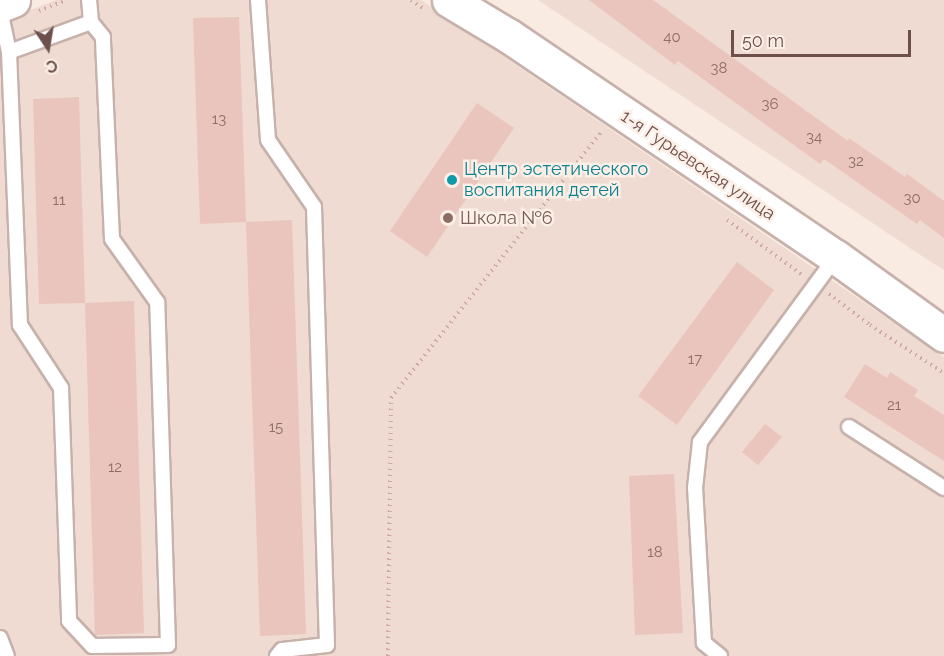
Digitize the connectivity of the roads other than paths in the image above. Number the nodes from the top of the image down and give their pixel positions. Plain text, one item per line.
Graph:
1 (13, 0) edge
2 (89, 0) edge
3 (258, 0) edge
4 (449, 0) edge
5 (0, 5) edge
6 (0, 10) edge
7 (91, 22) junction
8 (9, 52) junction
9 (836, 257) junction
10 (944, 335) edge
11 (849, 427) dead end
12 (944, 488) edge
13 (0, 638) edge
14 (7, 656) edge
15 (277, 656) edge
16 (720, 656) edge

1 - 5 main road
2 - 7 lane
3 - 15 lane
4 - 9 main road, 1-я Гурьевская улица
6 - 8 lane
7 - 8 lane
7 - 8 lane
9 - 10 main road, 1-я Гурьевская улица
9 - 16 lane
11 - 12 lane
13 - 14 lane

